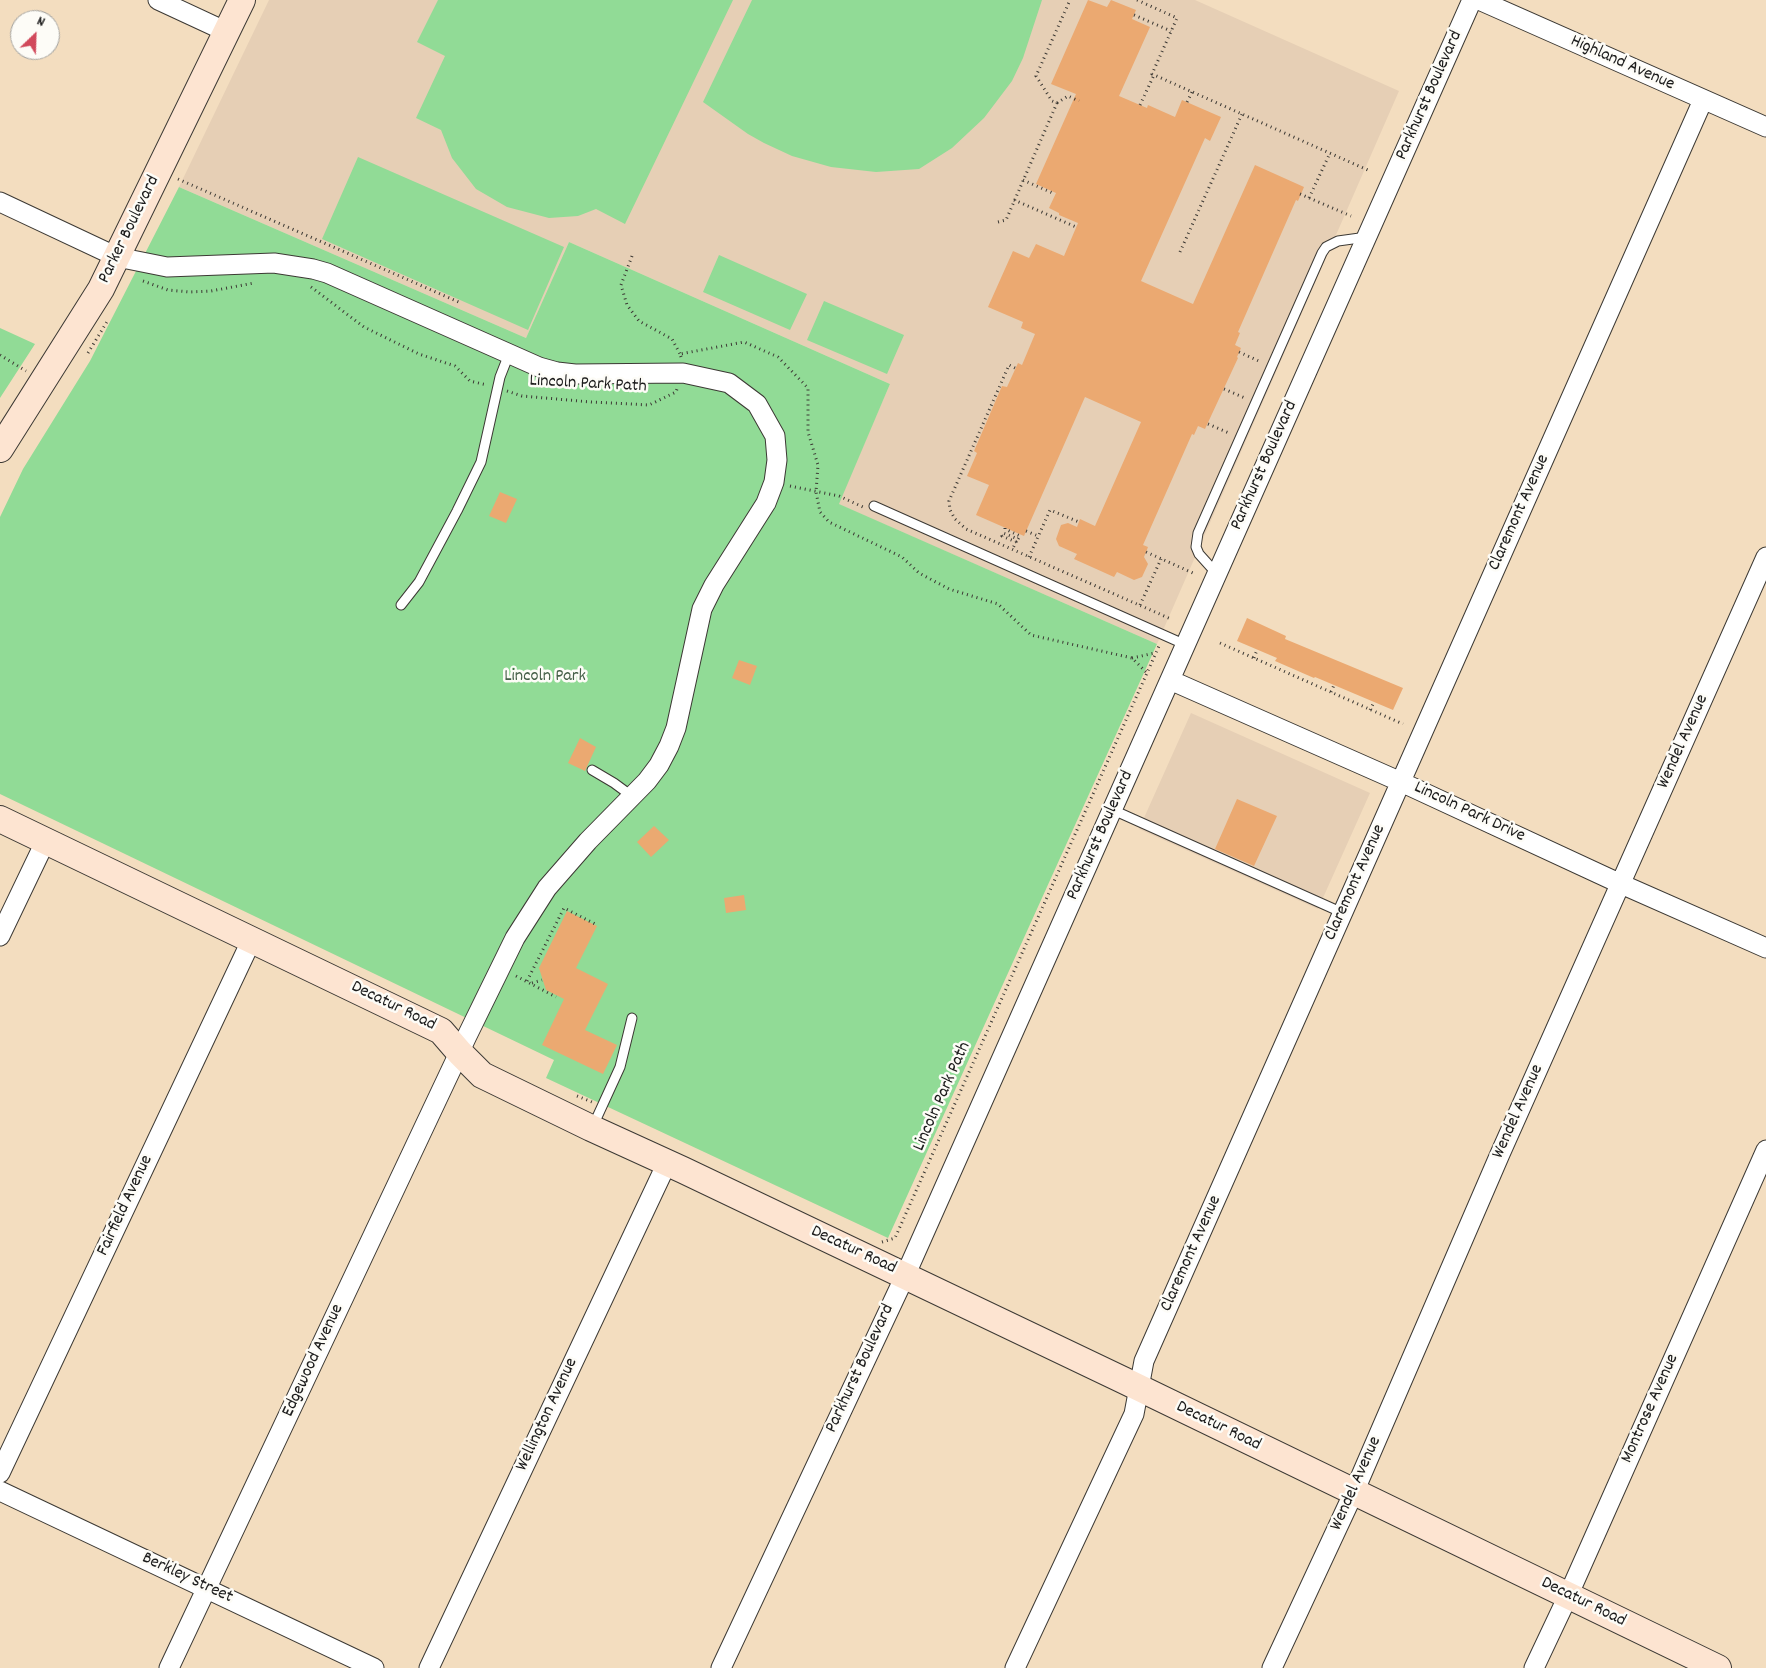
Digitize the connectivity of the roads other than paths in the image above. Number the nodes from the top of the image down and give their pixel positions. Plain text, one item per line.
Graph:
1 (158, 0) edge
2 (242, 0) edge
3 (1472, 0) edge
4 (1479, 0) edge
5 (226, 32) junction
6 (1704, 100) junction
7 (1766, 128) edge
8 (0, 202) edge
9 (1367, 237) junction
10 (117, 257) junction
11 (509, 354) junction
12 (0, 450) edge
13 (874, 506) dead end
14 (1766, 557) edge
15 (1217, 574) junction
16 (401, 605) dead end
17 (1186, 645) junction
18 (1170, 680) junction
19 (592, 770) dead end
20 (1401, 782) junction
21 (632, 797) junction
22 (1113, 810) junction
23 (0, 819) edge
24 (46, 840) junction
25 (1621, 884) junction
26 (1344, 913) junction
27 (0, 936) edge
28 (252, 939) junction
29 (1766, 948) edge
30 (632, 1018) dead end
31 (460, 1053) junction
32 (591, 1128) junction
33 (1766, 1150) edge
34 (667, 1163) junction
35 (905, 1276) junction
36 (1139, 1388) junction
37 (0, 1474) edge
38 (0, 1491) edge
39 (1354, 1492) junction
40 (206, 1588) junction
41 (1568, 1596) junction
42 (168, 1668) edge
43 (374, 1668) edge
44 (429, 1668) edge
45 (721, 1668) edge
46 (1014, 1668) edge
47 (1272, 1668) edge
48 (1534, 1668) edge
49 (1718, 1668) edge

1 - 5 street
2 - 5 street, Parker Boulevard
3 - 9 street, Parkhurst Boulevard
4 - 6 street, Highland Avenue
5 - 10 street, Parker Boulevard
6 - 7 street, Highland Avenue
6 - 20 street, Claremont Avenue
8 - 10 street, Edgewood Avenue
9 - 15 street, Parkhurst Boulevard
9 - 15 lane
10 - 11 street, Edgewood Avenue
10 - 12 street, Parker Boulevard
11 - 16 lane
11 - 21 street, Edgewood Avenue
13 - 17 lane
14 - 25 street, Wendel Avenue
15 - 17 street, Parkhurst Boulevard
17 - 18 street, Parkhurst Boulevard
18 - 20 street, Lincoln Park Drive
18 - 22 street, Parkhurst Boulevard
19 - 21 lane
20 - 25 street, Lincoln Park Drive
20 - 26 street, Claremont Avenue
21 - 31 street, Edgewood Avenue
22 - 26 lane
22 - 35 street, Parkhurst Boulevard
23 - 24 street, Decatur Road
24 - 27 street
24 - 28 street, Decatur Road
25 - 29 street, Lincoln Park Drive
25 - 39 street, Wendel Avenue
26 - 36 street, Claremont Avenue
28 - 31 street, Decatur Road
28 - 37 street, Fairfield Avenue
30 - 32 lane
31 - 32 street, Decatur Road
31 - 40 street, Edgewood Avenue
32 - 34 street, Decatur Road
33 - 41 street, Montrose Avenue
34 - 35 street, Decatur Road
34 - 44 street, Wellington Avenue
35 - 36 street, Decatur Road
35 - 45 street, Parkhurst Boulevard
36 - 39 street, Decatur Road
36 - 46 street, Claremont Avenue
38 - 40 street, Berkley Street
39 - 41 street, Decatur Road
39 - 47 street, Wendel Avenue
40 - 42 street, Edgewood Avenue
40 - 43 street, Berkley Street
41 - 48 street, Montrose Avenue
41 - 49 street, Decatur Road

